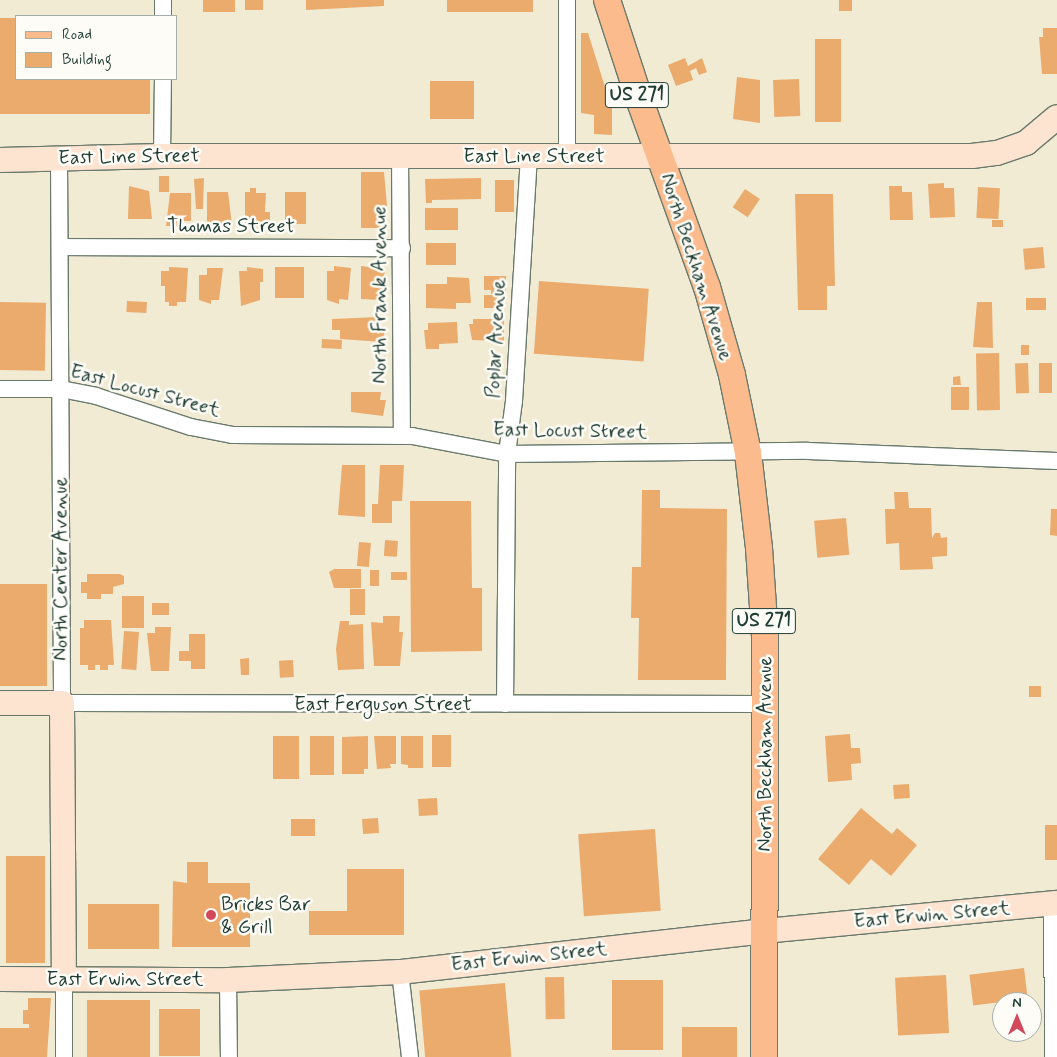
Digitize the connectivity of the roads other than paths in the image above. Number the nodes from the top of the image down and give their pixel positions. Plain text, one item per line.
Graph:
1 (163, 0) edge
2 (567, 0) edge
3 (607, 0) edge
4 (163, 15) edge
5 (163, 80) edge
6 (1057, 117) edge
7 (400, 155) junction
8 (162, 156) junction
9 (567, 156) junction
10 (659, 156) junction
11 (529, 157) junction
12 (59, 158) junction
13 (0, 160) edge
14 (60, 247) junction
15 (402, 248) junction
16 (0, 389) edge
17 (60, 389) junction
18 (402, 435) junction
19 (748, 453) junction
20 (507, 454) junction
21 (1057, 461) edge
22 (0, 703) edge
23 (62, 703) junction
24 (505, 704) junction
25 (766, 704) junction
26 (1055, 903) edge
27 (764, 931) junction
28 (400, 972) junction
29 (0, 979) edge
30 (64, 979) junction
31 (228, 980) junction
32 (64, 1057) edge
33 (230, 1057) edge
34 (410, 1057) edge
35 (764, 1057) edge
36 (1052, 1057) edge

1 - 4 street
2 - 9 street
3 - 10 main road, North Beckham Avenue / US 271
5 - 8 street
6 - 10 main road, East Line Street
7 - 8 main road, East Line Street
7 - 11 main road, East Line Street
7 - 15 street, North Frank Avenue
8 - 12 main road, East Line Street
9 - 10 main road, East Line Street
9 - 11 main road, East Line Street
10 - 19 main road, North Beckham Avenue / US 271
11 - 20 street, Poplar Avenue
12 - 13 main road, East Line Street
12 - 14 street, North Center Avenue
14 - 15 street, Thomas Street
14 - 17 street, North Center Avenue
15 - 18 street, North Frank Avenue
16 - 17 street, East Locust Street
17 - 18 street, East Locust Street
17 - 23 street, North Center Avenue
18 - 20 street, East Locust Street
19 - 20 street, East Locust Street
19 - 21 street, East Locust Street
19 - 25 main road, North Beckham Avenue / US 271
20 - 24 street, Poplar Avenue
22 - 23 main road, East Ferguson Street
23 - 24 street, East Ferguson Street
23 - 30 main road, North Center Avenue
24 - 25 street, East Ferguson Street
25 - 27 main road, North Beckham Avenue / US 271
26 - 27 main road, East Erwin Street
26 - 36 street
27 - 28 main road, East Erwin Street
27 - 35 main road, US 271
28 - 31 main road, East Erwin Street
28 - 34 street
29 - 30 main road, East Erwin Street
30 - 31 main road, East Erwin Street
30 - 32 street
31 - 33 street

